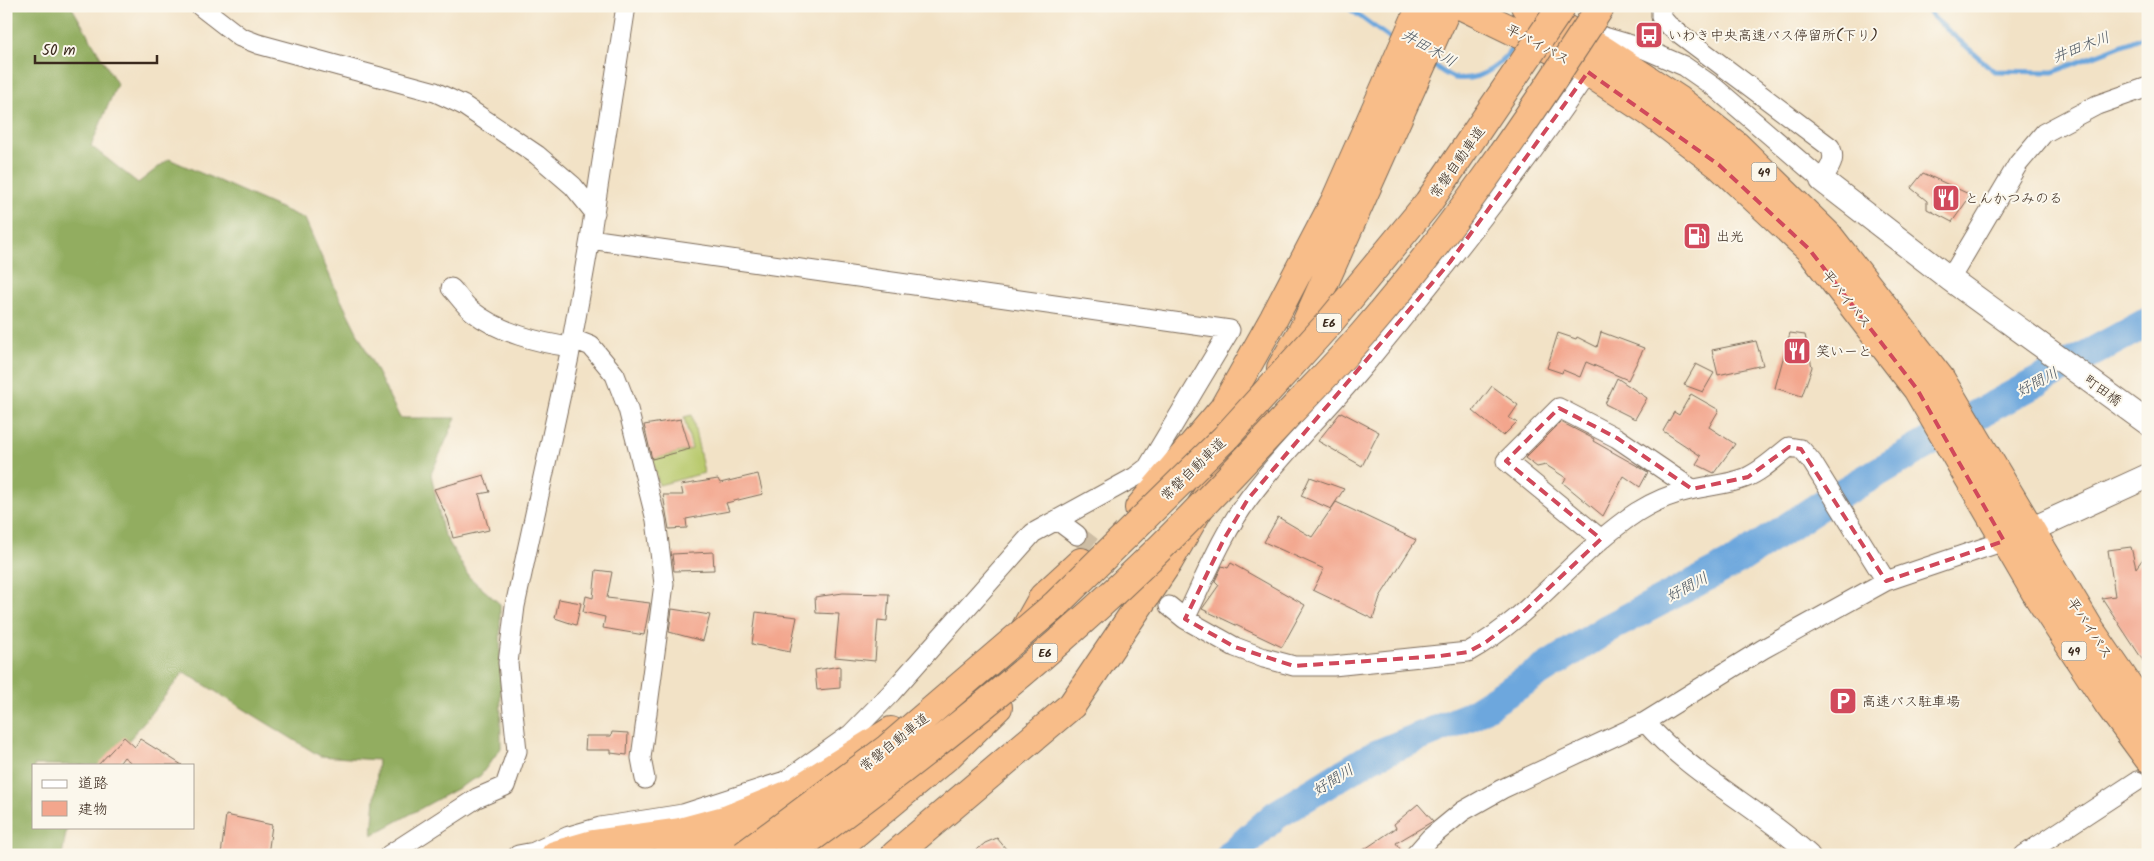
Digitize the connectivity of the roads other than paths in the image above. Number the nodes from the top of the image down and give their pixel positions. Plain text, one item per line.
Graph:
1 (200, 6) edge
2 (626, 6) edge
3 (1448, 6) edge
4 (1601, 6) edge
5 (1661, 6) edge
6 (1473, 11) edge
7 (1549, 13) edge
8 (1422, 23) edge
9 (1588, 72) junction
10 (1402, 81) junction
11 (2148, 86) edge
12 (1822, 180) junction
13 (594, 213) junction
14 (590, 239) junction
15 (1950, 279) junction
16 (451, 288) dead end
17 (572, 343) junction
18 (1928, 384) junction
19 (2145, 421) edge
20 (2148, 476) edge
21 (1692, 489) junction
22 (1056, 520) junction
23 (2030, 532) junction
24 (1077, 535) tunnel mouth
25 (1601, 539) junction
26 (2004, 541) junction
27 (1881, 573) junction
28 (1169, 606) tunnel mouth
29 (1092, 612) junction
30 (1186, 619) junction
31 (987, 663) junction
32 (2148, 714) edge
33 (1645, 722) junction
34 (2142, 770) edge
35 (645, 779) dead end
36 (804, 820) junction
37 (389, 855) edge
38 (518, 855) edge
39 (555, 855) edge
40 (620, 855) edge
41 (743, 855) edge
42 (788, 855) edge
43 (829, 855) edge
44 (895, 855) edge
45 (1415, 855) edge
46 (1810, 855) edge
47 (2024, 855) edge

1 - 13 street
2 - 13 street
3 - 8 highway
4 - 29 highway, 常磐自動車道 / E6, bridge
5 - 12 street
6 - 9 highway, 平バイパス / 49
7 - 12 street
7 - 18 highway, 平バイパス / 49
7 - 31 highway, 常磐自動車道 / E6, bridge
8 - 10 highway
9 - 18 highway, 平バイパス / 49
9 - 30 street
10 - 36 highway
10 - 44 highway
11 - 15 street
12 - 15 street, 町田橋
13 - 14 street
14 - 17 street
14 - 22 street
15 - 19 street, 町田橋
16 - 17 street
17 - 35 street
17 - 37 street
18 - 23 highway, 平バイパス / 49
18 - 26 highway, 平バイパス / 49
20 - 23 street
21 - 25 street
21 - 25 street
21 - 27 street
22 - 24 street
22 - 38 street
23 - 26 street
23 - 32 highway, 平バイパス / 49
25 - 30 street
26 - 27 street
26 - 34 highway, 平バイパス / 49
27 - 33 street
28 - 30 street
29 - 42 highway, 常磐自動車道 / E6, bridge
29 - 43 highway, bridge
31 - 39 highway, bridge
31 - 41 highway, 常磐自動車道 / E6, bridge
33 - 45 street
33 - 46 street
34 - 47 street
36 - 40 highway
36 - 41 highway

